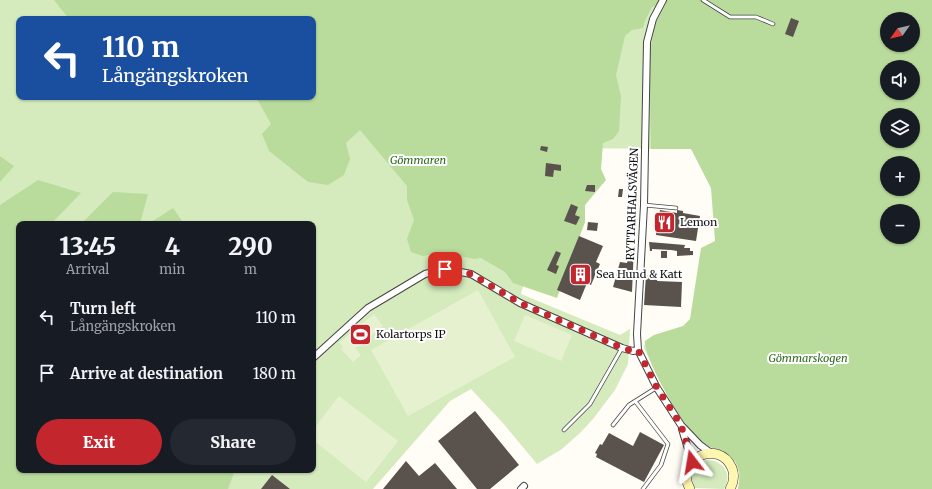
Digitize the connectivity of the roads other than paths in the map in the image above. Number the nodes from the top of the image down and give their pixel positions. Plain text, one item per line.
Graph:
1 (664, 0) edge
2 (703, 0) edge
3 (773, 24) dead end
4 (644, 205) junction
5 (676, 208) dead end
6 (622, 348) junction
7 (638, 350) junction
8 (316, 355) edge
9 (657, 388) junction
10 (635, 401) junction
11 (613, 425) dead end
12 (681, 425) junction
13 (564, 430) dead end
14 (711, 453) junction
15 (692, 462) junction
16 (686, 487) edge
17 (643, 489) edge
18 (730, 489) edge

1 - 4 street, RYTTARHALSVÄGEN
2 - 3 lane
4 - 5 lane
4 - 7 street, RYTTARHALSVÄGEN
6 - 7 street
6 - 8 street
6 - 13 lane
7 - 9 street, RYTTARHALSVÄGEN
9 - 10 lane
9 - 12 street, RYTTARHALSVÄGEN
10 - 11 lane
10 - 17 lane
12 - 14 street, RYTTARHALSVÄGEN
12 - 15 street, RYTTARHALSVÄGEN
14 - 15 street
14 - 18 street
15 - 16 street

